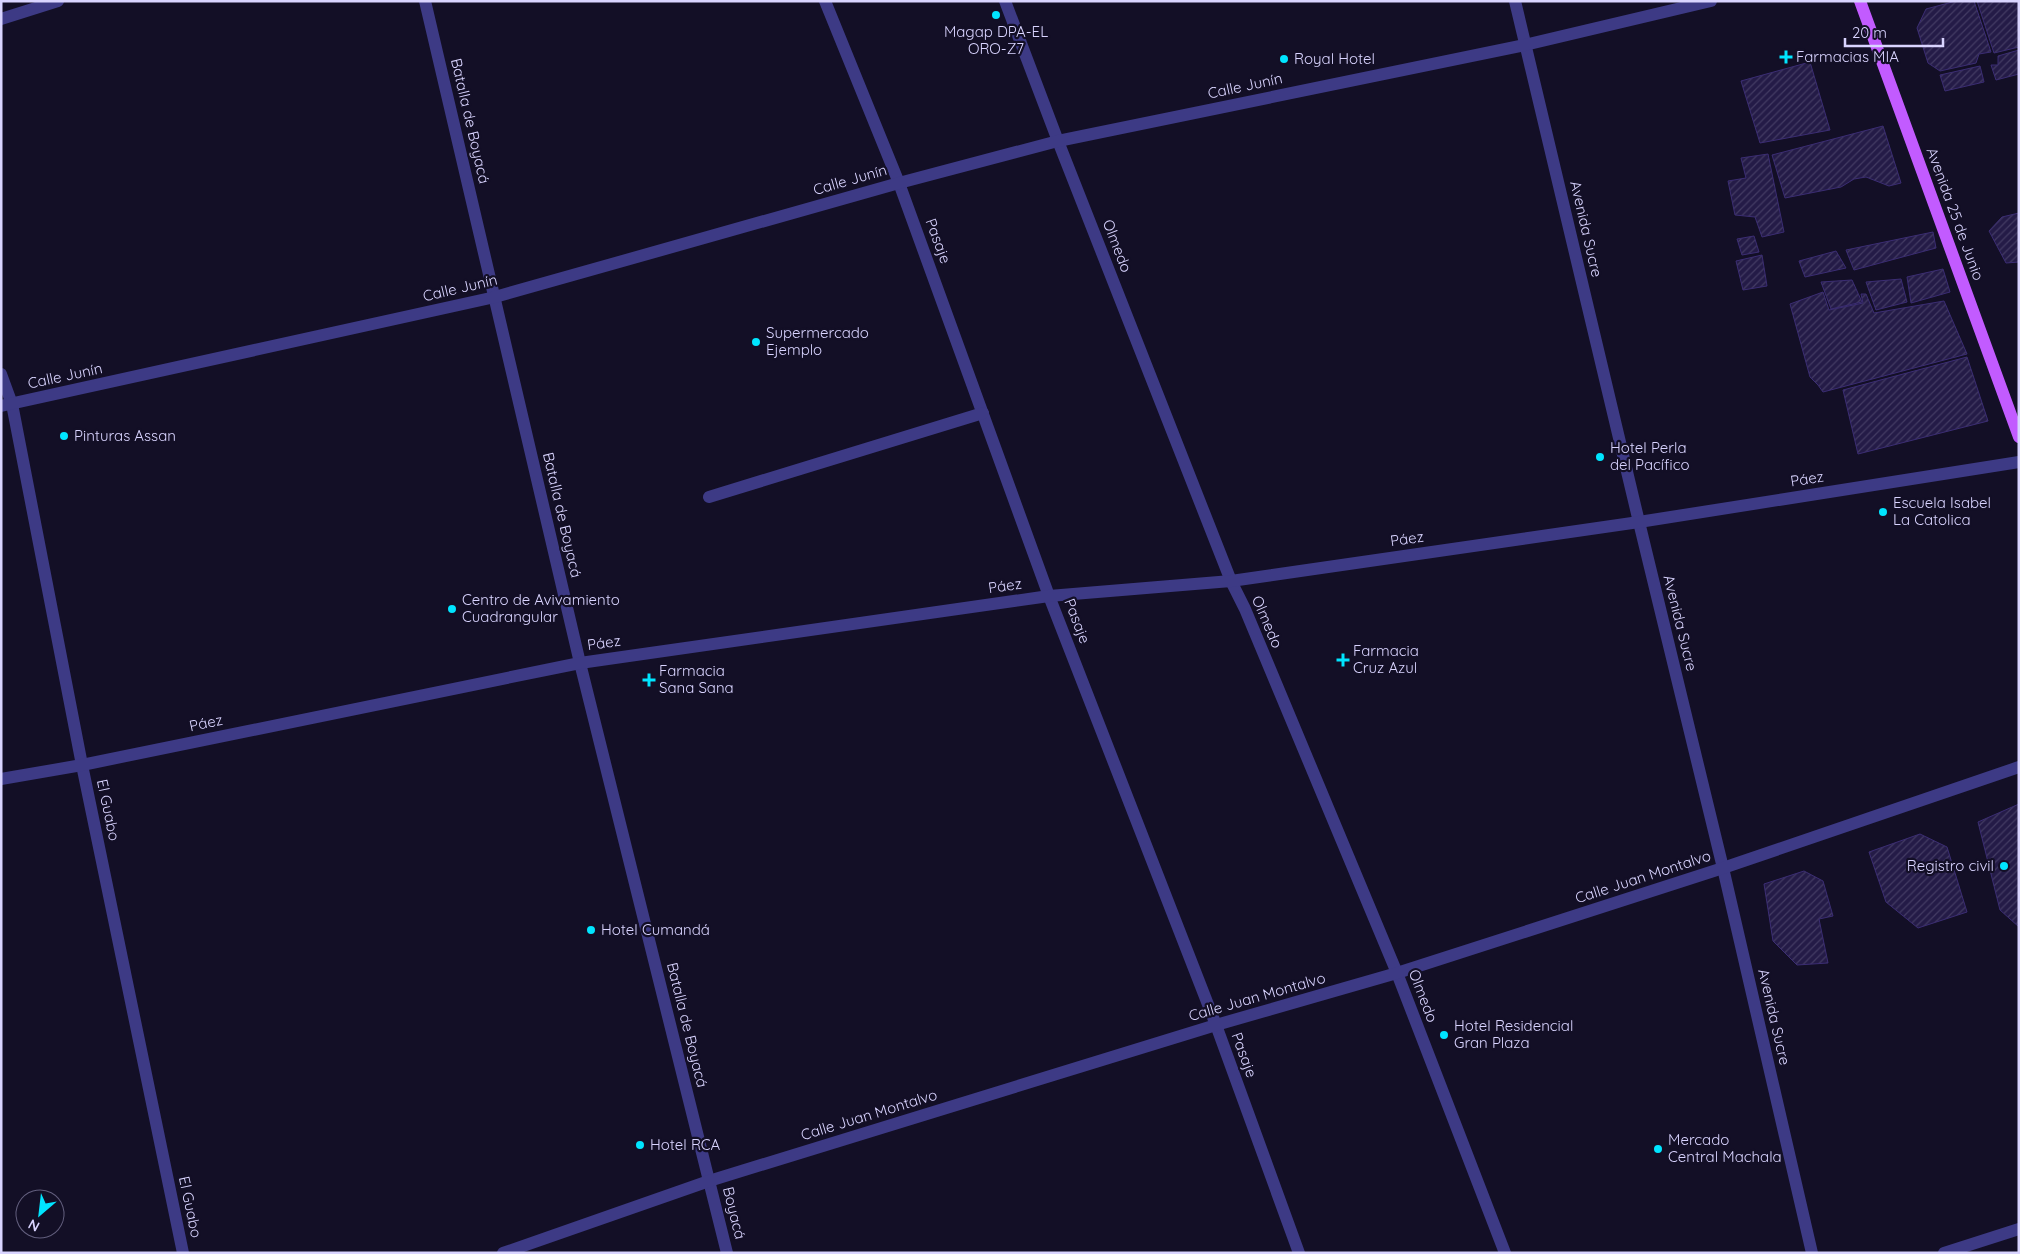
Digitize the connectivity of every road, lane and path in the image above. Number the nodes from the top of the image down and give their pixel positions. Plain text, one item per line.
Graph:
1 (58, 1) edge
2 (425, 1) edge
3 (825, 1) edge
4 (1005, 1) edge
5 (1515, 1) edge
6 (1711, 1) edge
7 (1860, 1) edge
8 (1, 19) edge
9 (1525, 45) junction
10 (1058, 141) junction
11 (899, 183) junction
12 (495, 297) junction
13 (1, 374) edge
14 (6, 405) edge
15 (983, 413) junction
16 (2019, 437) edge
17 (2019, 462) edge
18 (709, 497) dead end
19 (1639, 522) junction
20 (1231, 581) junction
21 (1049, 596) junction
22 (580, 663) junction
23 (82, 765) junction
24 (2019, 767) edge
25 (1, 779) edge
26 (1724, 868) junction
27 (1397, 973) junction
28 (1216, 1026) junction
29 (709, 1181) junction
30 (2019, 1229) edge
31 (183, 1253) edge
32 (503, 1253) edge
33 (727, 1253) edge
34 (1299, 1253) edge
35 (1505, 1253) edge
36 (1812, 1253) edge
37 (1944, 1253) edge

1 - 8 street
2 - 12 street, Batalla de Boyacá
3 - 11 street, Pasaje
4 - 10 street, Olmedo
5 - 9 street, Avenida Sucre
6 - 9 street, Calle Junín
7 - 16 main road, Avenida 25 de Junio
9 - 10 street, Calle Junín
9 - 19 street, Avenida Sucre
10 - 11 street, Calle Junín
10 - 20 street, Olmedo
11 - 12 street, Calle Junín
11 - 15 street, Pasaje
12 - 14 street, Calle Junín
12 - 22 street, Batalla de Boyacá
13 - 14 street, El Guabo
14 - 23 street, El Guabo
15 - 18 street
15 - 21 street, Pasaje
17 - 19 street, Páez
19 - 20 street, Páez
19 - 26 street, Avenida Sucre
20 - 21 street, Páez
20 - 27 street, Olmedo
21 - 22 street, Páez
21 - 28 street, Pasaje
22 - 23 street, Páez
22 - 29 street, Batalla de Boyacá
23 - 25 street, Páez
23 - 31 street, El Guabo
24 - 26 street, Calle Juan Montalvo
26 - 27 street, Calle Juan Montalvo
26 - 36 street, Avenida Sucre
27 - 28 street, Calle Juan Montalvo
27 - 35 street, Olmedo
28 - 29 street, Calle Juan Montalvo
28 - 34 street, Pasaje
29 - 32 street, Calle Juan Montalvo
29 - 33 street, Boyacá
30 - 37 street

